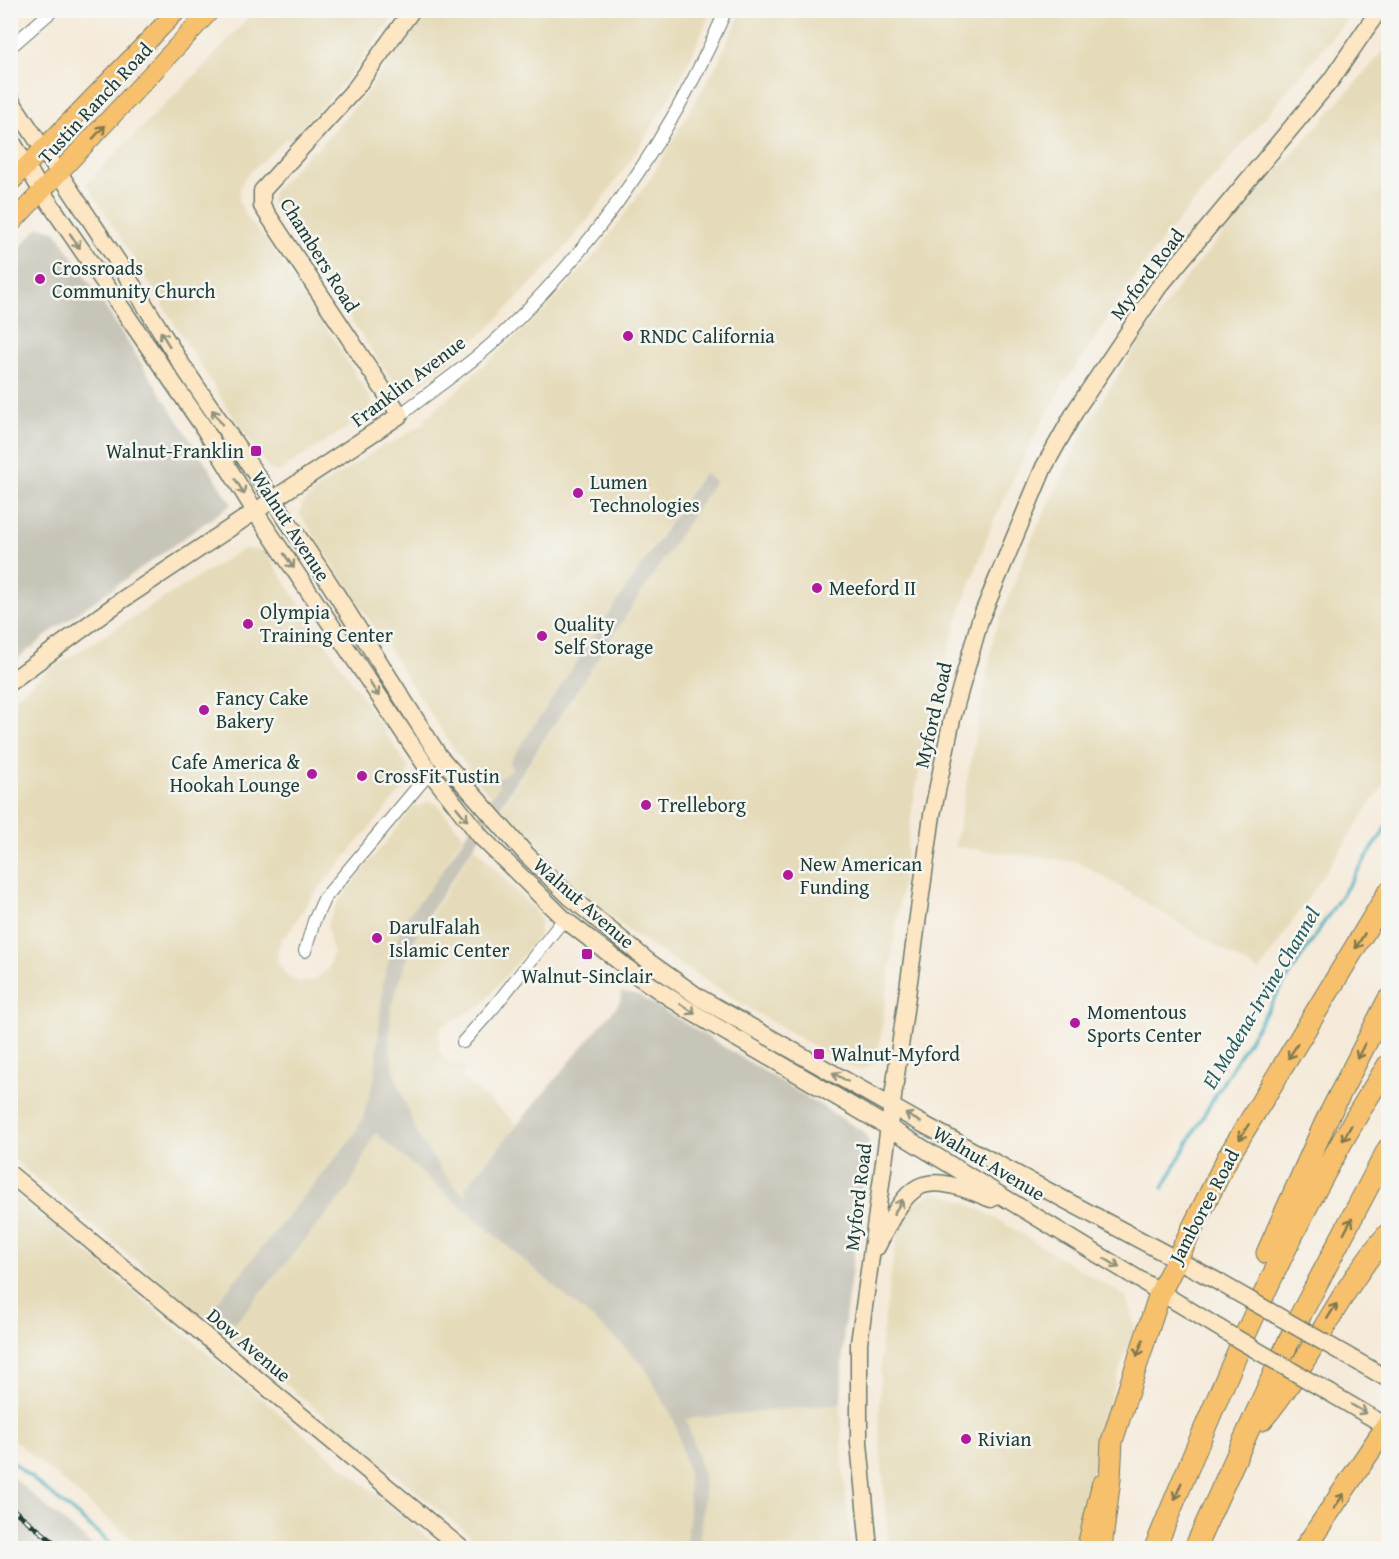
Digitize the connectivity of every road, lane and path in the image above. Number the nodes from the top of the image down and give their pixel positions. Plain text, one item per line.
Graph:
1 (53, 10) edge
2 (178, 10) edge
3 (211, 10) edge
4 (412, 10) edge
5 (726, 10) edge
6 (1379, 10) edge
7 (14, 44) dead end
8 (10, 99) edge
9 (10, 138) edge
10 (44, 150) junction
11 (27, 166) junction
12 (59, 174) junction
13 (10, 183) edge
14 (42, 192) junction
15 (10, 225) edge
16 (151, 315) junction
17 (134, 328) junction
18 (400, 415) junction
19 (274, 500) junction
20 (256, 513) junction
21 (10, 682) edge
22 (430, 772) junction
23 (1388, 895) edge
24 (564, 919) junction
25 (305, 951) dead end
26 (1389, 1000) edge
27 (463, 1042) dead end
28 (1389, 1065) edge
29 (891, 1106) junction
30 (888, 1127) junction
31 (1389, 1149) edge
32 (10, 1174) edge
33 (1043, 1221) junction
34 (1389, 1234) edge
35 (871, 1259) junction
36 (1175, 1259) junction
37 (1160, 1293) junction
38 (1389, 1379) edge
39 (1388, 1426) edge
40 (1201, 1437) junction
41 (1112, 1441) junction
42 (1240, 1445) junction
43 (461, 1548) edge
44 (869, 1548) edge
45 (1086, 1548) edge
46 (1101, 1548) edge
47 (1155, 1548) edge
48 (1195, 1548) edge
49 (1305, 1548) edge

1 - 7 street
2 - 10 main road, Tustin Ranch Road
12 -> 3 main road, Tustin Ranch Road
4 - 18 main road, Chambers Road
5 - 18 street, Franklin Avenue
6 - 29 main road, Myford Road
8 - 10 main road, Walnut Avenue
9 - 11 main road, Walnut Avenue
10 - 11 main road, Tustin Ranch Road
10 - 12 main road, Walnut Avenue
11 - 13 main road, Tustin Ranch Road
11 - 14 main road, Walnut Avenue
12 - 14 main road, Tustin Ranch Road
12 - 16 main road, Walnut Avenue
14 - 15 main road, Tustin Ranch Road
14 -> 17 main road, Walnut Avenue
16 - 17 main road
19 -> 16 main road, Walnut Avenue
17 -> 20 main road, Walnut Avenue
18 - 19 main road, Franklin Avenue
19 - 20 main road, Franklin Avenue
29 -> 19 main road, Walnut Avenue
20 - 21 main road, Franklin Avenue
20 -> 22 main road, Walnut Avenue
22 -> 24 main road, Walnut Avenue
22 - 25 street
23 -> 36 highway, Jamboree Road
24 - 27 street
24 -> 30 main road, Walnut Avenue
26 -> 40 highway
28 -> 40 highway
29 - 30 main road, Myford Road
36 -> 29 main road, Walnut Avenue
30 - 33 main road, Walnut Avenue
30 - 35 main road, Myford Road
42 -> 31 highway
32 - 43 main road, Dow Avenue
35 -> 33 main road
33 -> 37 main road, Walnut Avenue
42 -> 34 highway
35 - 44 main road, Myford Road
36 - 37 highway, Jamboree Road
36 - 38 main road, Walnut Avenue, bridge
37 -> 39 main road, Walnut Avenue, bridge
37 -> 41 highway, Jamboree Road
49 -> 39 highway
40 -> 47 highway
41 - 45 main road, Jamboree Road
41 - 46 highway
42 - 48 highway

